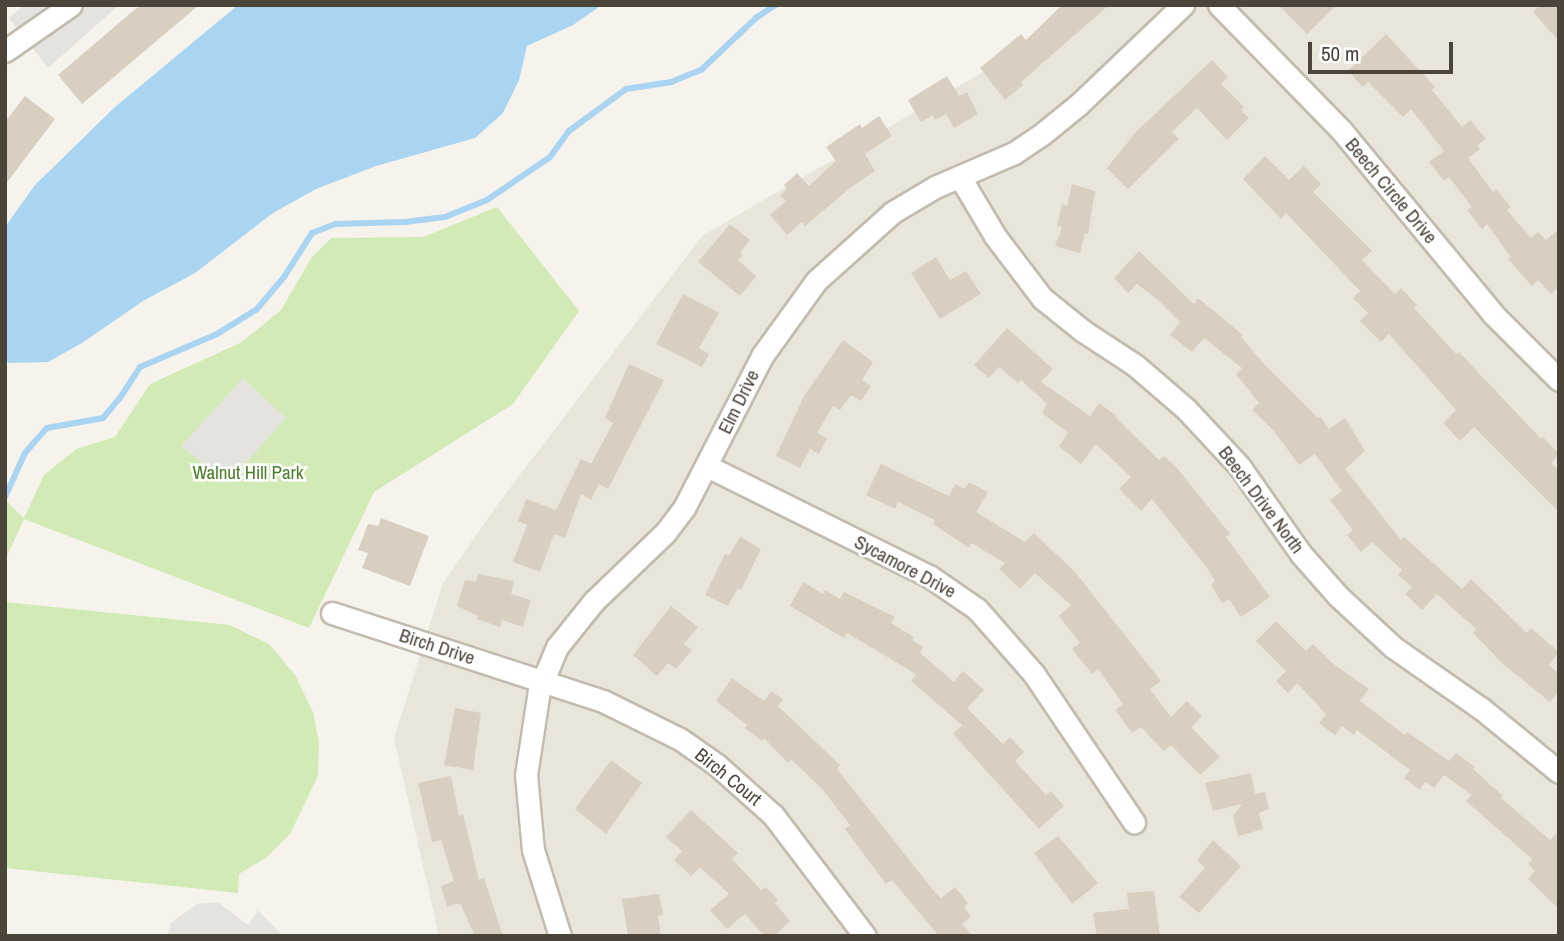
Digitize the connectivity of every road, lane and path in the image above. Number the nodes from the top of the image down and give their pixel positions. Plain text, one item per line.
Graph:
1 (71, 5) edge
2 (1183, 5) edge
3 (1219, 5) edge
4 (5, 51) edge
5 (960, 177) junction
6 (1559, 380) edge
7 (707, 466) junction
8 (332, 612) dead end
9 (542, 681) junction
10 (1559, 772) edge
11 (1133, 822) dead end
12 (560, 936) edge
13 (865, 936) edge

1 - 4 street
2 - 5 street, Elm Drive
3 - 6 street, Beech Circle Drive
5 - 7 street, Elm Drive
5 - 10 street, Beech Drive North
7 - 9 street, Elm Drive
7 - 11 street, Sycamore Drive
8 - 9 street, Birch Drive
9 - 12 street, Elm Drive
9 - 13 street, Birch Court

